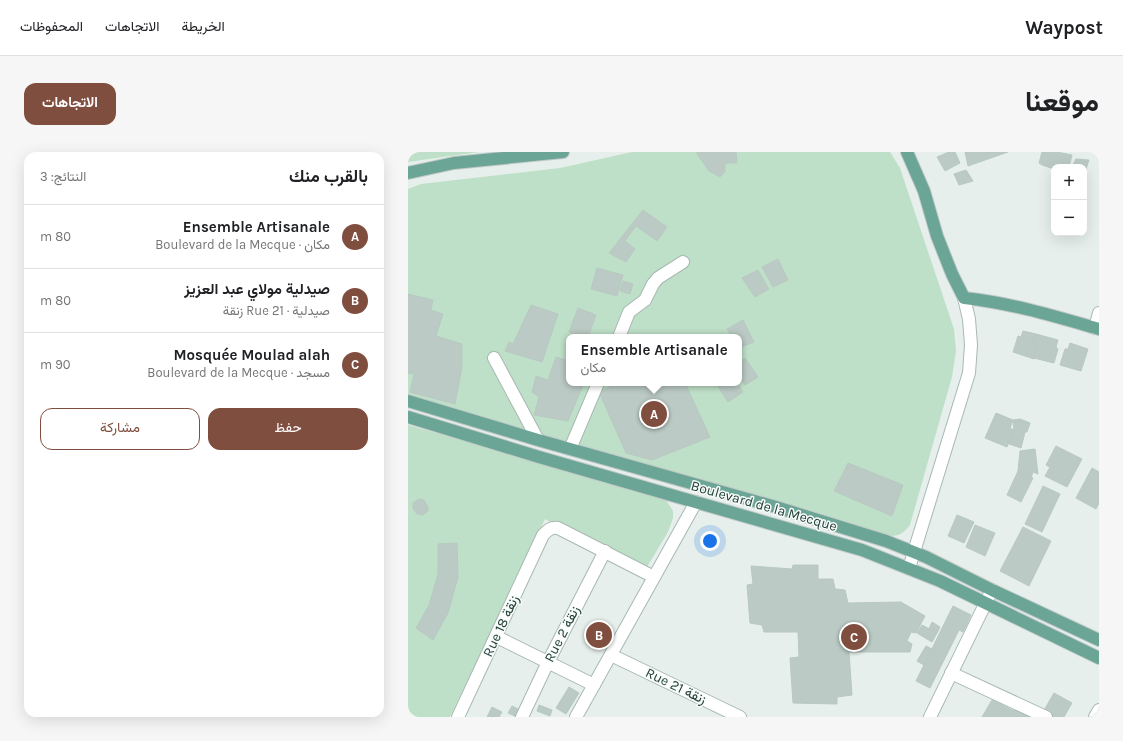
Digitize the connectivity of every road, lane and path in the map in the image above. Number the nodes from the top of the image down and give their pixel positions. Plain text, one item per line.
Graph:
1 (562, 152) edge
2 (906, 152) edge
3 (408, 173) edge
4 (683, 262) dead end
5 (964, 298) junction
6 (1099, 314) edge
7 (1097, 328) edge
8 (620, 334) edge
9 (494, 358) dead end
10 (597, 386) edge
11 (408, 401) edge
12 (408, 417) edge
13 (538, 440) junction
14 (570, 449) junction
15 (690, 483) junction
16 (717, 490) junction
17 (691, 501) junction
18 (711, 507) junction
19 (605, 551) junction
20 (914, 552) junction
21 (909, 568) junction
22 (654, 577) junction
23 (992, 590) junction
24 (986, 603) junction
25 (497, 637) junction
26 (1099, 640) edge
27 (611, 655) junction
28 (1099, 658) edge
29 (548, 662) junction
30 (951, 673) junction
31 (594, 685) junction
32 (1099, 710) edge
33 (458, 717) edge
34 (522, 717) edge
35 (576, 717) edge
36 (740, 717) edge
37 (930, 717) edge
38 (1046, 717) edge
39 (1095, 717) edge

1 - 3 main road
2 - 5 main road
4 - 8 street
5 - 7 main road
5 - 20 street
6 - 7 street
9 - 13 street
10 - 14 street
11 - 13 main road, Boulevard de la Mecque
12 - 17 main road, Boulevard de la Mecque
13 - 14 main road, Boulevard de la Mecque
14 - 15 main road, Boulevard de la Mecque
15 - 16 main road, Boulevard de la Mecque
15 - 17 main road
16 - 18 main road
16 - 20 main road, Boulevard de la Mecque
17 - 18 main road, Boulevard de la Mecque
17 - 22 street
18 - 21 main road, Boulevard de la Mecque
19 - 22 street
19 - 25 street, Rue 18 زنقة
19 - 29 street, Rue 2 زنقة
20 - 21 street
20 - 23 main road, Boulevard de la Mecque
21 - 24 main road, Boulevard de la Mecque
22 - 27 street
23 - 24 street
23 - 26 main road, Boulevard de la Mecque
24 - 28 main road, Boulevard de la Mecque
24 - 30 street
25 - 29 street
25 - 33 street, Rue 18 زنقة
27 - 31 street
27 - 36 street, Rue 21 زنقة
29 - 31 street
29 - 34 street, Rue 2 زنقة
30 - 37 street
30 - 38 street
31 - 35 street
32 - 39 street

